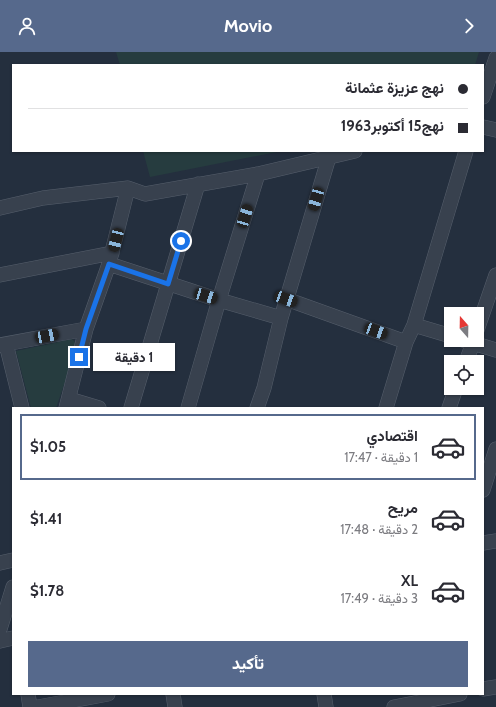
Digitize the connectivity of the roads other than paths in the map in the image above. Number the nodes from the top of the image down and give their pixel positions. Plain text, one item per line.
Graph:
1 (496, 58) edge
2 (484, 94) edge
3 (484, 127) edge
4 (496, 130) edge
5 (351, 152) edge
6 (466, 152) edge
7 (329, 157) junction
8 (258, 174) junction
9 (198, 184) junction
10 (128, 188) junction
11 (0, 208) edge
12 (111, 259) junction
13 (0, 275) edge
14 (496, 275) edge
15 (168, 284) junction
16 (286, 299) junction
17 (219, 300) junction
18 (484, 307) edge
19 (281, 318) junction
20 (414, 324) junction
21 (86, 329) junction
22 (444, 334) edge
23 (406, 342) junction
24 (484, 344) edge
25 (3, 345) edge
26 (496, 350) edge
27 (264, 388) junction
28 (454, 395) edge
29 (67, 403) edge
30 (22, 407) edge
31 (93, 407) edge
32 (131, 407) edge
33 (188, 407) edge
34 (256, 407) edge
35 (267, 407) edge
36 (386, 407) edge
37 (449, 407) edge
38 (496, 449) edge
39 (484, 487) edge
40 (496, 541) edge
41 (484, 543) edge
42 (12, 560) edge
43 (0, 563) edge
44 (12, 590) edge
45 (0, 629) edge
46 (12, 638) edge
47 (0, 641) edge
48 (496, 687) edge
49 (484, 689) edge
50 (28, 695) edge
51 (103, 695) edge
52 (173, 695) edge
53 (324, 695) edge
54 (455, 695) edge
55 (30, 707) edge
56 (38, 707) edge
57 (176, 707) edge
58 (326, 707) edge
59 (394, 707) edge

1 - 2 street
3 - 4 street
5 - 7 street
6 - 20 street
7 - 8 street
7 - 16 street
8 - 9 street
8 - 17 street
9 - 10 street
9 - 15 street
10 - 11 street
10 - 12 street
12 - 13 street
12 - 15 street
12 - 21 street
14 - 18 street
15 - 17 street
15 - 32 street
16 - 19 street
16 - 23 street
17 - 19 street
17 - 33 street
19 - 27 street
20 - 22 street
20 - 23 street
21 - 25 street
21 - 29 street
23 - 36 street
24 - 26 street
25 - 30 street
27 - 34 street
27 - 35 street
28 - 37 street
29 - 31 street
38 - 39 street
40 - 41 street
42 - 43 street
44 - 45 street
46 - 47 street
48 - 49 street
50 - 55 street
51 - 56 street
52 - 57 street
53 - 58 street
54 - 59 street

